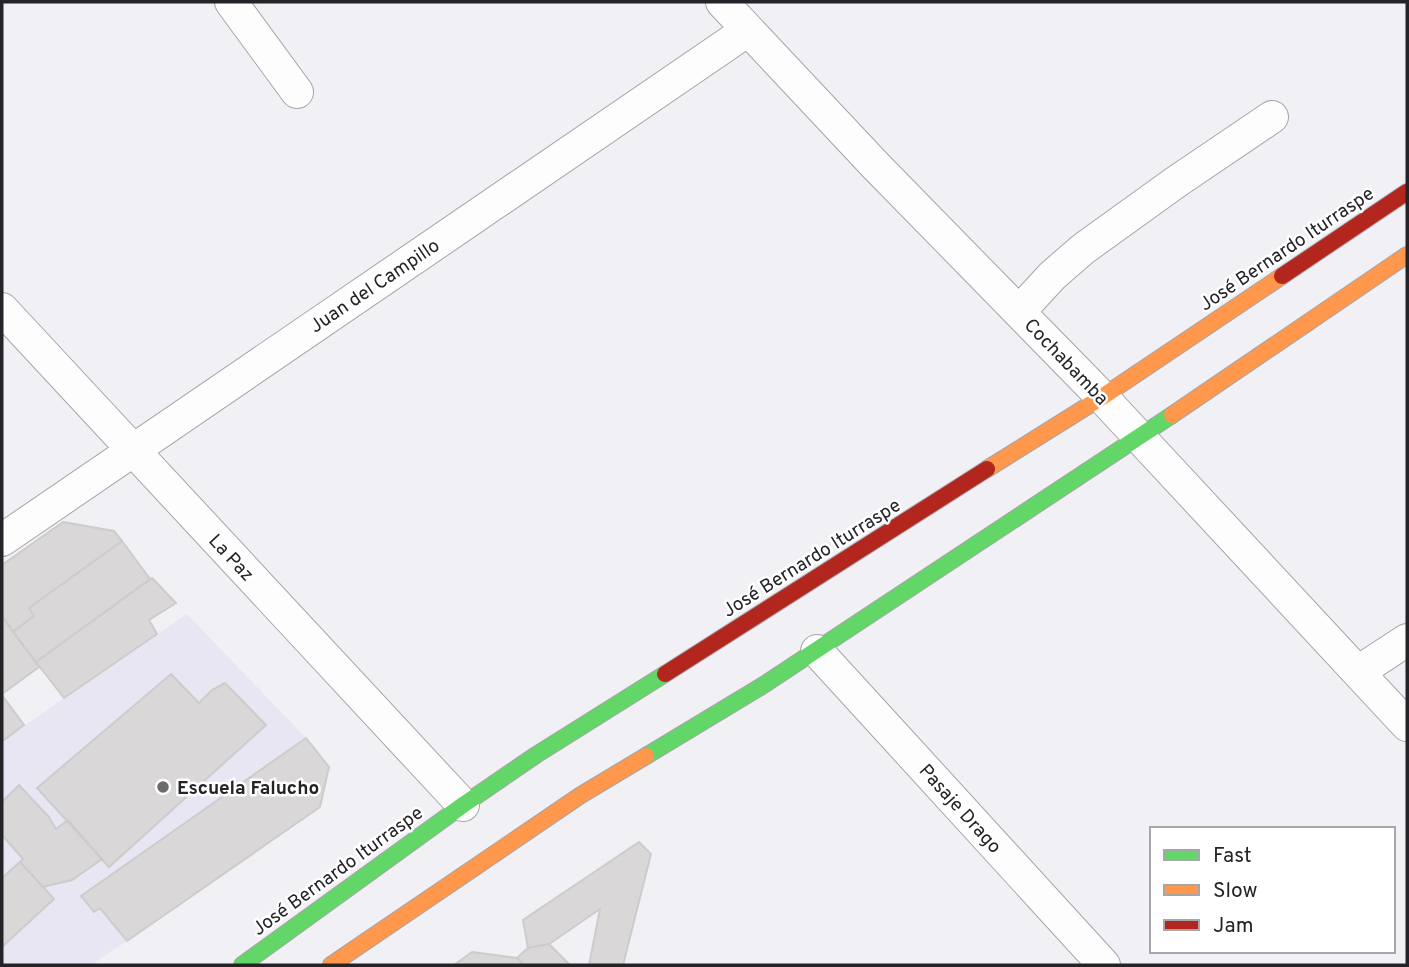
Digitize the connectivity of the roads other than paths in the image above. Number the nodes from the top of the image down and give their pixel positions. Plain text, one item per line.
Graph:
1 (231, 2) edge
2 (722, 2) edge
3 (748, 30) junction
4 (297, 92) dead end
5 (1272, 117) dead end
6 (1407, 192) edge
7 (1407, 255) edge
8 (2, 309) edge
9 (1019, 312) junction
10 (1102, 397) junction
11 (1140, 438) junction
12 (132, 450) junction
13 (2, 540) edge
14 (1407, 640) edge
15 (817, 651) junction
16 (1358, 672) junction
17 (1407, 725) edge
18 (463, 805) junction
19 (242, 965) edge
20 (331, 965) edge
21 (1104, 965) edge

1 - 4 street
2 - 3 street, Cochabamba
3 - 9 street, Cochabamba
3 - 12 street, Juan del Campillo
5 - 9 street
6 - 10 main road, José Bernardo Iturraspe
7 - 11 main road
8 - 12 street, La Paz
9 - 10 street, Cochabamba
10 - 11 street, Cochabamba
10 - 18 main road, José Bernardo Iturraspe
11 - 15 main road
11 - 16 street, Cochabamba
12 - 13 street, Juan del Campillo
12 - 18 street, La Paz
14 - 16 street
15 - 20 main road
15 - 21 street, Pasaje Drago
16 - 17 street, Cochabamba
18 - 19 main road, José Bernardo Iturraspe

